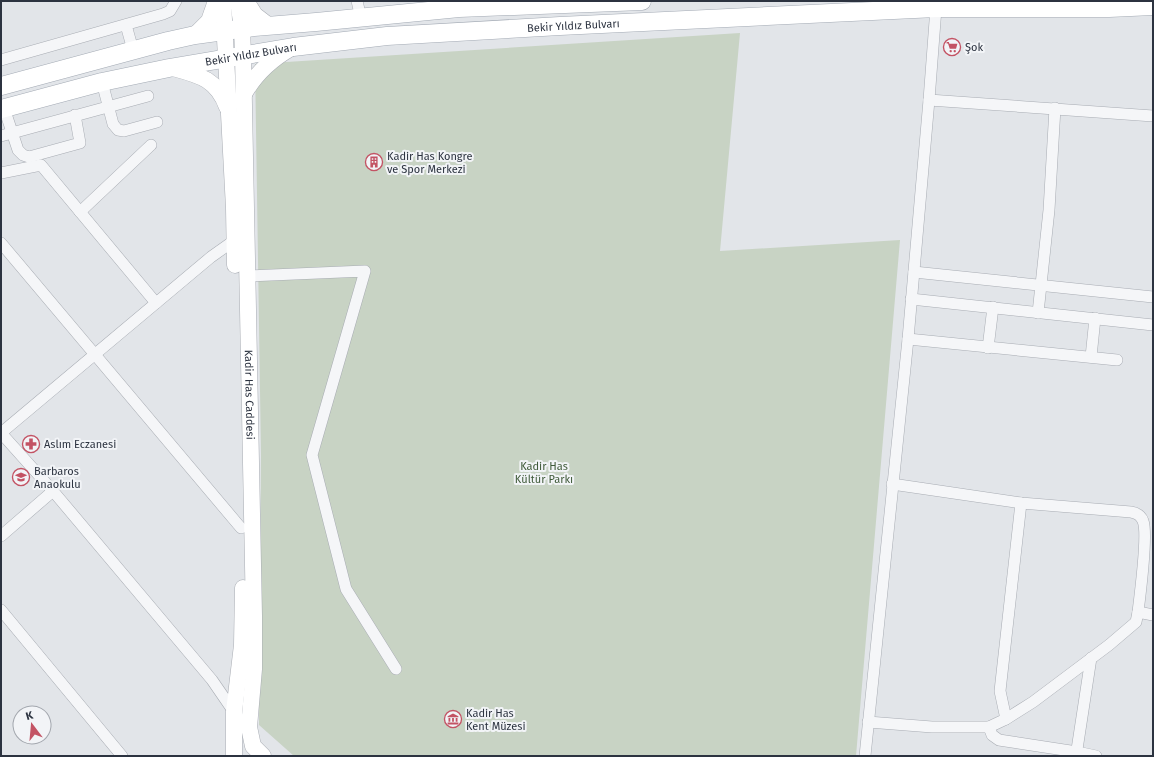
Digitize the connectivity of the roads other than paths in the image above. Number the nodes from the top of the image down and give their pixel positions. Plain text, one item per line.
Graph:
1 (176, 1) edge
2 (216, 1) edge
3 (223, 1) edge
4 (238, 1) edge
5 (246, 1) edge
6 (642, 1) edge
7 (459, 5) edge
8 (1153, 6) edge
9 (936, 8) junction
10 (359, 9) edge
11 (126, 25) junction
12 (268, 25) junction
13 (242, 28) junction
14 (224, 30) junction
15 (195, 35) junction
16 (293, 47) junction
17 (132, 50) junction
18 (234, 57) junction
19 (1, 60) edge
20 (169, 68) junction
21 (102, 82) junction
22 (1, 86) edge
23 (148, 96) dead end
24 (243, 96) junction
25 (929, 100) junction
26 (108, 106) junction
27 (2, 108) edge
28 (1055, 108) junction
29 (229, 114) junction
30 (74, 115) junction
31 (1153, 116) edge
32 (157, 122) dead end
33 (6, 134) edge
34 (151, 145) dead end
35 (1, 173) edge
36 (80, 212) junction
37 (235, 240) junction
38 (1, 243) edge
39 (914, 272) junction
40 (247, 276) junction
41 (1041, 285) junction
42 (1153, 297) edge
43 (911, 299) junction
44 (156, 302) junction
45 (993, 307) junction
46 (1038, 313) junction
47 (1095, 318) junction
48 (1153, 325) edge
49 (908, 339) junction
50 (988, 348) junction
51 (95, 354) junction
52 (1090, 357) junction
53 (1117, 360) dead end
54 (1, 433) edge
55 (892, 484) junction
56 (53, 491) junction
57 (1021, 503) junction
58 (241, 528) junction
59 (1, 536) edge
60 (1, 610) edge
61 (1138, 612) junction
62 (1153, 615) edge
63 (1091, 658) junction
64 (396, 669) dead end
65 (234, 712) junction
66 (1006, 719) junction
67 (868, 722) junction
68 (989, 727) junction
69 (1076, 754) edge
70 (122, 756) edge
71 (234, 756) edge
72 (264, 756) edge
73 (865, 756) edge
74 (1096, 756) edge

1 - 11 street
2 - 15 street
3 - 14 street, Kadir Has Caddesi
4 - 13 street, Kadir Has Caddesi
5 - 12 street
6 - 7 main road, Bekir Yıldız Bulvarı
7 - 10 main road, Bekir Yıldız Bulvarı
8 - 9 main road, Bekir Yıldız Bulvarı
9 - 16 main road, Bekir Yıldız Bulvarı
9 - 25 street
10 - 12 main road, Bekir Yıldız Bulvarı
11 - 17 street
11 - 19 street
12 - 13 main road, Bekir Yıldız Bulvarı
13 - 14 main road, Bekir Yıldız Bulvarı
13 - 18 street, Kadir Has Caddesi
14 - 15 main road, Bekir Yıldız Bulvarı
14 - 18 street, Kadir Has Caddesi
15 - 17 main road, Bekir Yıldız Bulvarı
16 - 18 main road, Bekir Yıldız Bulvarı
16 - 24 street
17 - 22 main road, Bekir Yıldız Bulvarı
18 - 20 main road, Bekir Yıldız Bulvarı
18 - 24 street, Kadir Has Caddesi
18 - 29 street, Kadir Has Caddesi
20 - 21 main road, Bekir Yıldız Bulvarı
20 - 29 street
21 - 26 street
21 - 27 main road, Bekir Yıldız Bulvarı
23 - 26 street
24 - 40 street, Kadir Has Caddesi
25 - 28 street
25 - 39 street
26 - 30 street
26 - 32 street
27 - 33 street
28 - 31 street
28 - 41 street
29 - 37 street, Kadir Has Caddesi
30 - 33 street
30 - 33 street
34 - 36 street
35 - 36 street
36 - 44 street
37 - 44 street
37 - 58 street, Kadir Has Caddesi
38 - 51 street
39 - 41 street
39 - 43 street
40 - 64 street
40 - 72 street, Kadir Has Caddesi
41 - 42 street
41 - 46 street
43 - 45 street
43 - 49 street
44 - 51 street
45 - 46 street
45 - 50 street
46 - 47 street
47 - 48 street
47 - 52 street
49 - 50 street
49 - 55 street
50 - 52 street
51 - 54 street
51 - 58 street
52 - 53 street
54 - 56 street
55 - 57 street
55 - 67 street
56 - 59 street
56 - 65 street
57 - 61 street
57 - 66 street
58 - 65 street, Kadir Has Caddesi
60 - 70 street
61 - 62 street
61 - 63 street
63 - 66 street
63 - 69 street
65 - 71 street, Kadir Has Caddesi
66 - 68 street
67 - 68 street
67 - 73 street
68 - 69 street
69 - 74 street

